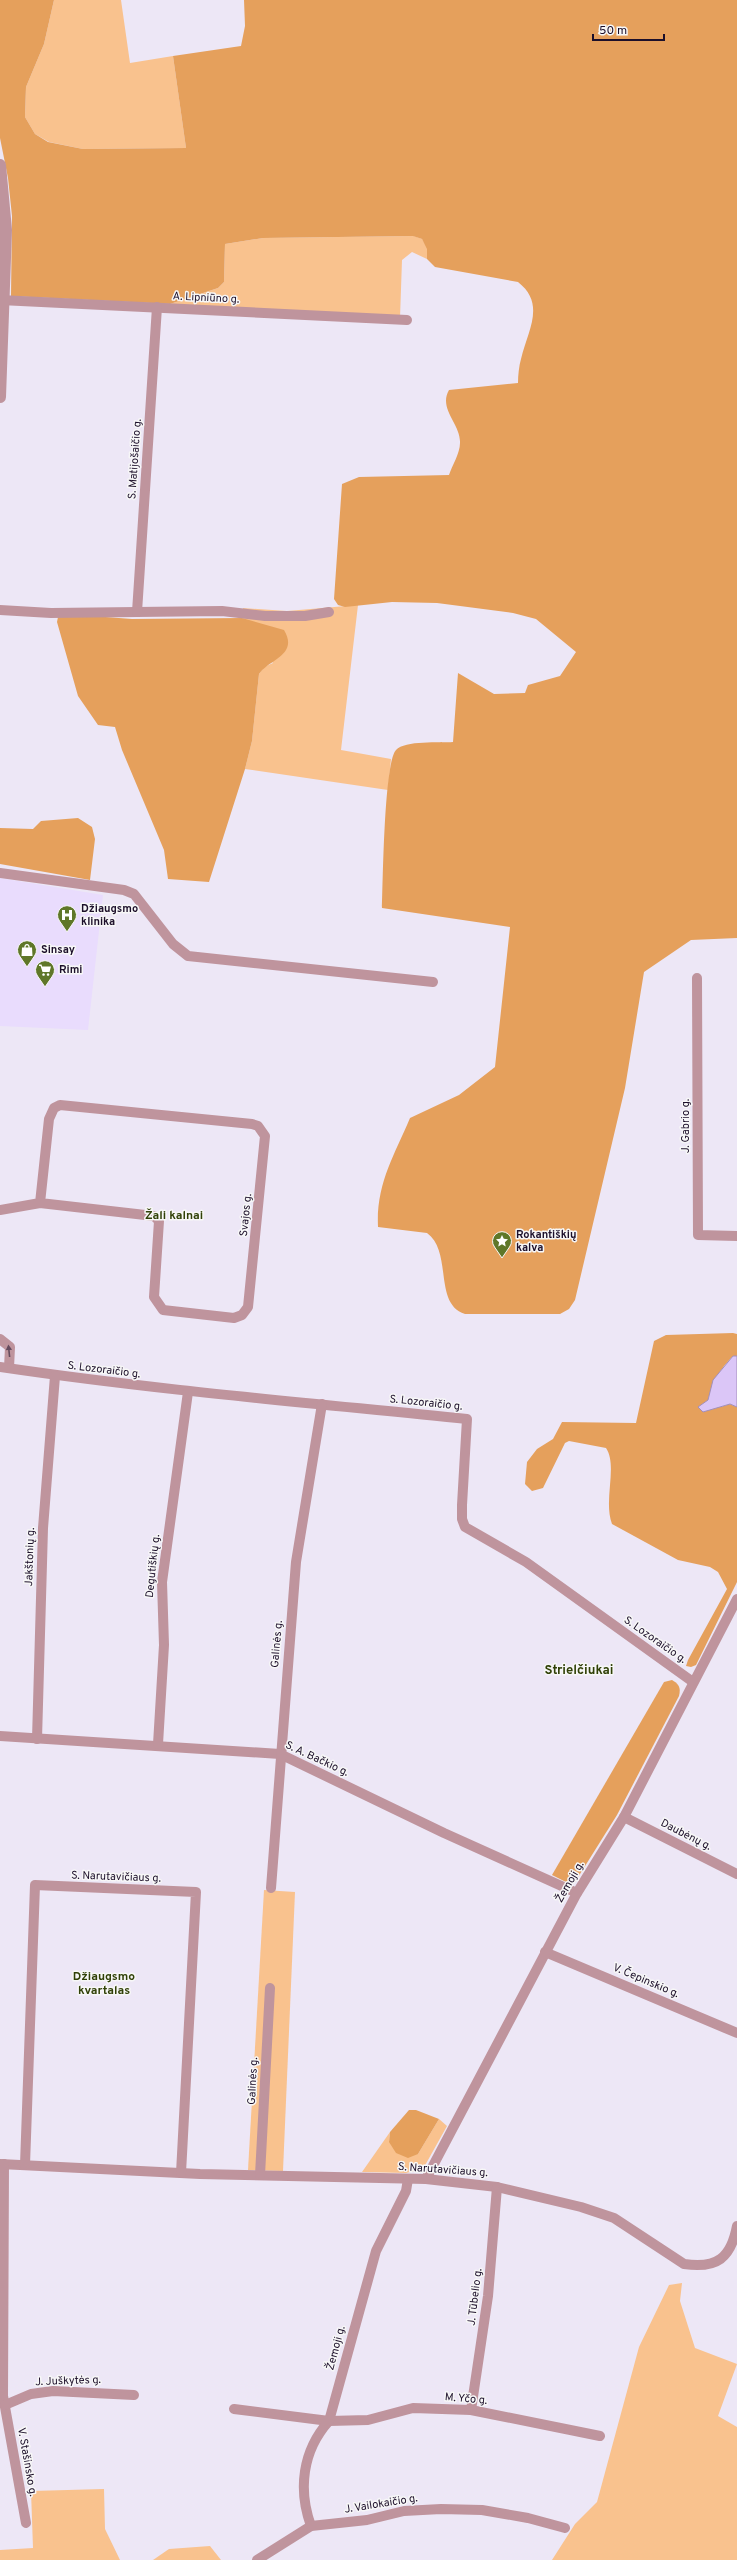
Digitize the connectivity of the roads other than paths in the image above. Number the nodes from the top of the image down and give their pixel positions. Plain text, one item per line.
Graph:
1 (0, 165) edge
2 (2, 300) edge
3 (157, 307) junction
4 (407, 320) dead end
5 (0, 397) edge
6 (0, 610) edge
7 (137, 612) junction
8 (329, 612) dead end
9 (0, 873) edge
10 (697, 978) dead end
11 (433, 982) dead end
12 (40, 1203) junction
13 (0, 1210) edge
14 (737, 1236) edge
15 (0, 1340) edge
16 (4, 1367) edge
17 (54, 1376) junction
18 (188, 1392) junction
19 (322, 1404) junction
20 (737, 1598) edge
21 (694, 1682) junction
22 (0, 1736) edge
23 (37, 1739) junction
24 (158, 1744) junction
25 (280, 1754) junction
26 (624, 1817) junction
27 (737, 1874) edge
28 (271, 1888) dead end
29 (577, 1893) junction
30 (545, 1952) junction
31 (270, 1988) dead end
32 (737, 2033) edge
33 (2, 2164) edge
34 (25, 2165) junction
35 (181, 2173) junction
36 (260, 2175) junction
37 (408, 2179) junction
38 (426, 2179) junction
39 (497, 2187) junction
40 (737, 2226) edge
41 (735, 2245) edge
42 (134, 2395) dead end
43 (2, 2408) edge
44 (234, 2409) dead end
45 (471, 2410) junction
46 (329, 2421) junction
47 (600, 2436) dead end
48 (26, 2523) dead end
49 (310, 2526) junction
50 (566, 2528) dead end
51 (257, 2560) edge

1 - 2 street
2 - 3 street, A. Lipniūno g.
2 - 5 street
3 - 4 street, A. Lipniūno g.
3 - 7 street, S. Matijošaičio g.
6 - 7 street
7 - 8 street
9 - 11 street
10 - 14 street, J. Gabrio g.
12 - 12 street, Svajos g.
12 - 13 street, Svajos g.
16 -> 15 street
16 - 17 street, S. Lozoraičio g.
17 - 18 street, S. Lozoraičio g.
17 - 23 street, Jakštonių g.
18 - 19 street, S. Lozoraičio g.
18 - 24 street, Degutiškių g.
19 - 21 street, S. Lozoraičio g.
19 - 25 street, Galinės g.
20 - 21 street, Žemoji g.
21 - 26 street, Žemoji g.
22 - 23 street, S. A. Bačkio g.
23 - 24 street, S. A. Bačkio g.
24 - 25 street, S. A. Bačkio g.
25 - 28 street, Galinės g.
25 - 29 street, S. A. Bačkio g.
26 - 27 street, Daubėnų g.
26 - 29 street, Žemoji g.
29 - 30 street, Žemoji g.
30 - 32 street, V. Čepinskio g.
30 - 38 street, Žemoji g.
31 - 36 street, Galinės g.
33 - 34 street, S. Narutavičiaus g.
33 - 43 street, V. Stašinsko g.
34 - 35 street, S. Narutavičiaus g.
34 - 35 street, S. Narutavičiaus g.
35 - 36 street, S. Narutavičiaus g.
36 - 37 street, S. Narutavičiaus g.
37 - 38 street, S. Narutavičiaus g.
37 - 46 street, Žemoji g.
38 - 39 street, S. Narutavičiaus g.
39 - 41 street, S. Narutavičiaus g.
39 - 45 street, J. Tūbelio g.
40 - 41 street
42 - 43 street, J. Juškytės g.
43 - 48 street, V. Stašinsko g.
44 - 46 street
45 - 46 street, M. Yčo g.
45 - 47 street, M. Yčo g.
46 - 49 street, Žemoji g.
49 - 50 street, J. Vailokaičio g.
49 - 51 street, J. Vailokaičio g.

